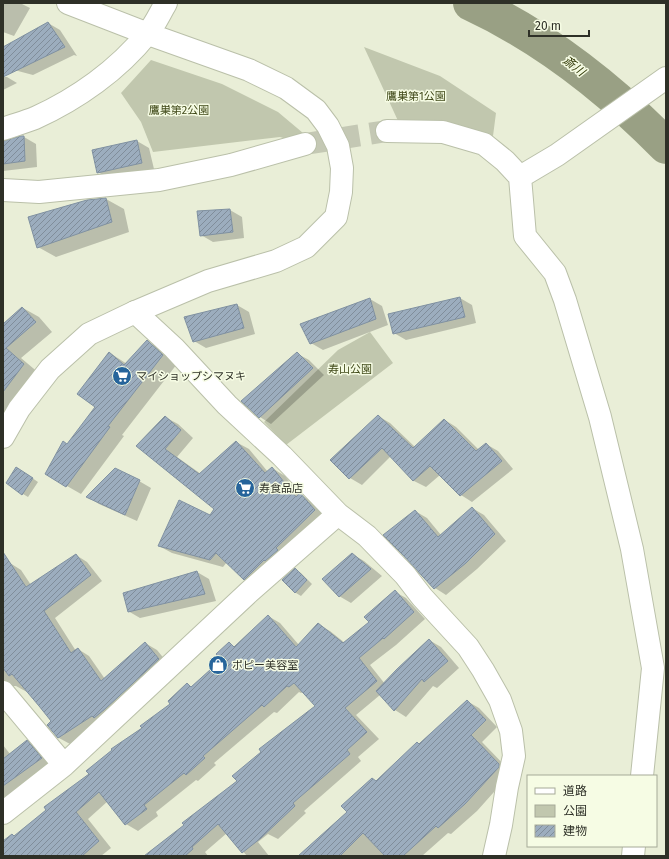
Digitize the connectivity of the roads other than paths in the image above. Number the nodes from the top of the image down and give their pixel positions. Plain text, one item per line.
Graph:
1 (68, 3) edge
2 (166, 3) edge
3 (148, 34) junction
4 (666, 78) edge
5 (3, 129) edge
6 (388, 131) tunnel mouth
7 (305, 144) tunnel mouth
8 (520, 177) junction
9 (3, 190) edge
10 (135, 312) junction
11 (3, 437) edge
12 (338, 514) junction
13 (3, 692) edge
14 (64, 765) junction
15 (642, 775) edge
16 (3, 813) edge
17 (494, 856) edge

1 - 3 street
2 - 3 street
3 - 5 street
3 - 10 street
4 - 8 street
6 - 8 street
7 - 9 street
8 - 15 street
10 - 11 street
10 - 12 street
12 - 14 street
12 - 17 street
13 - 14 street
14 - 16 street

